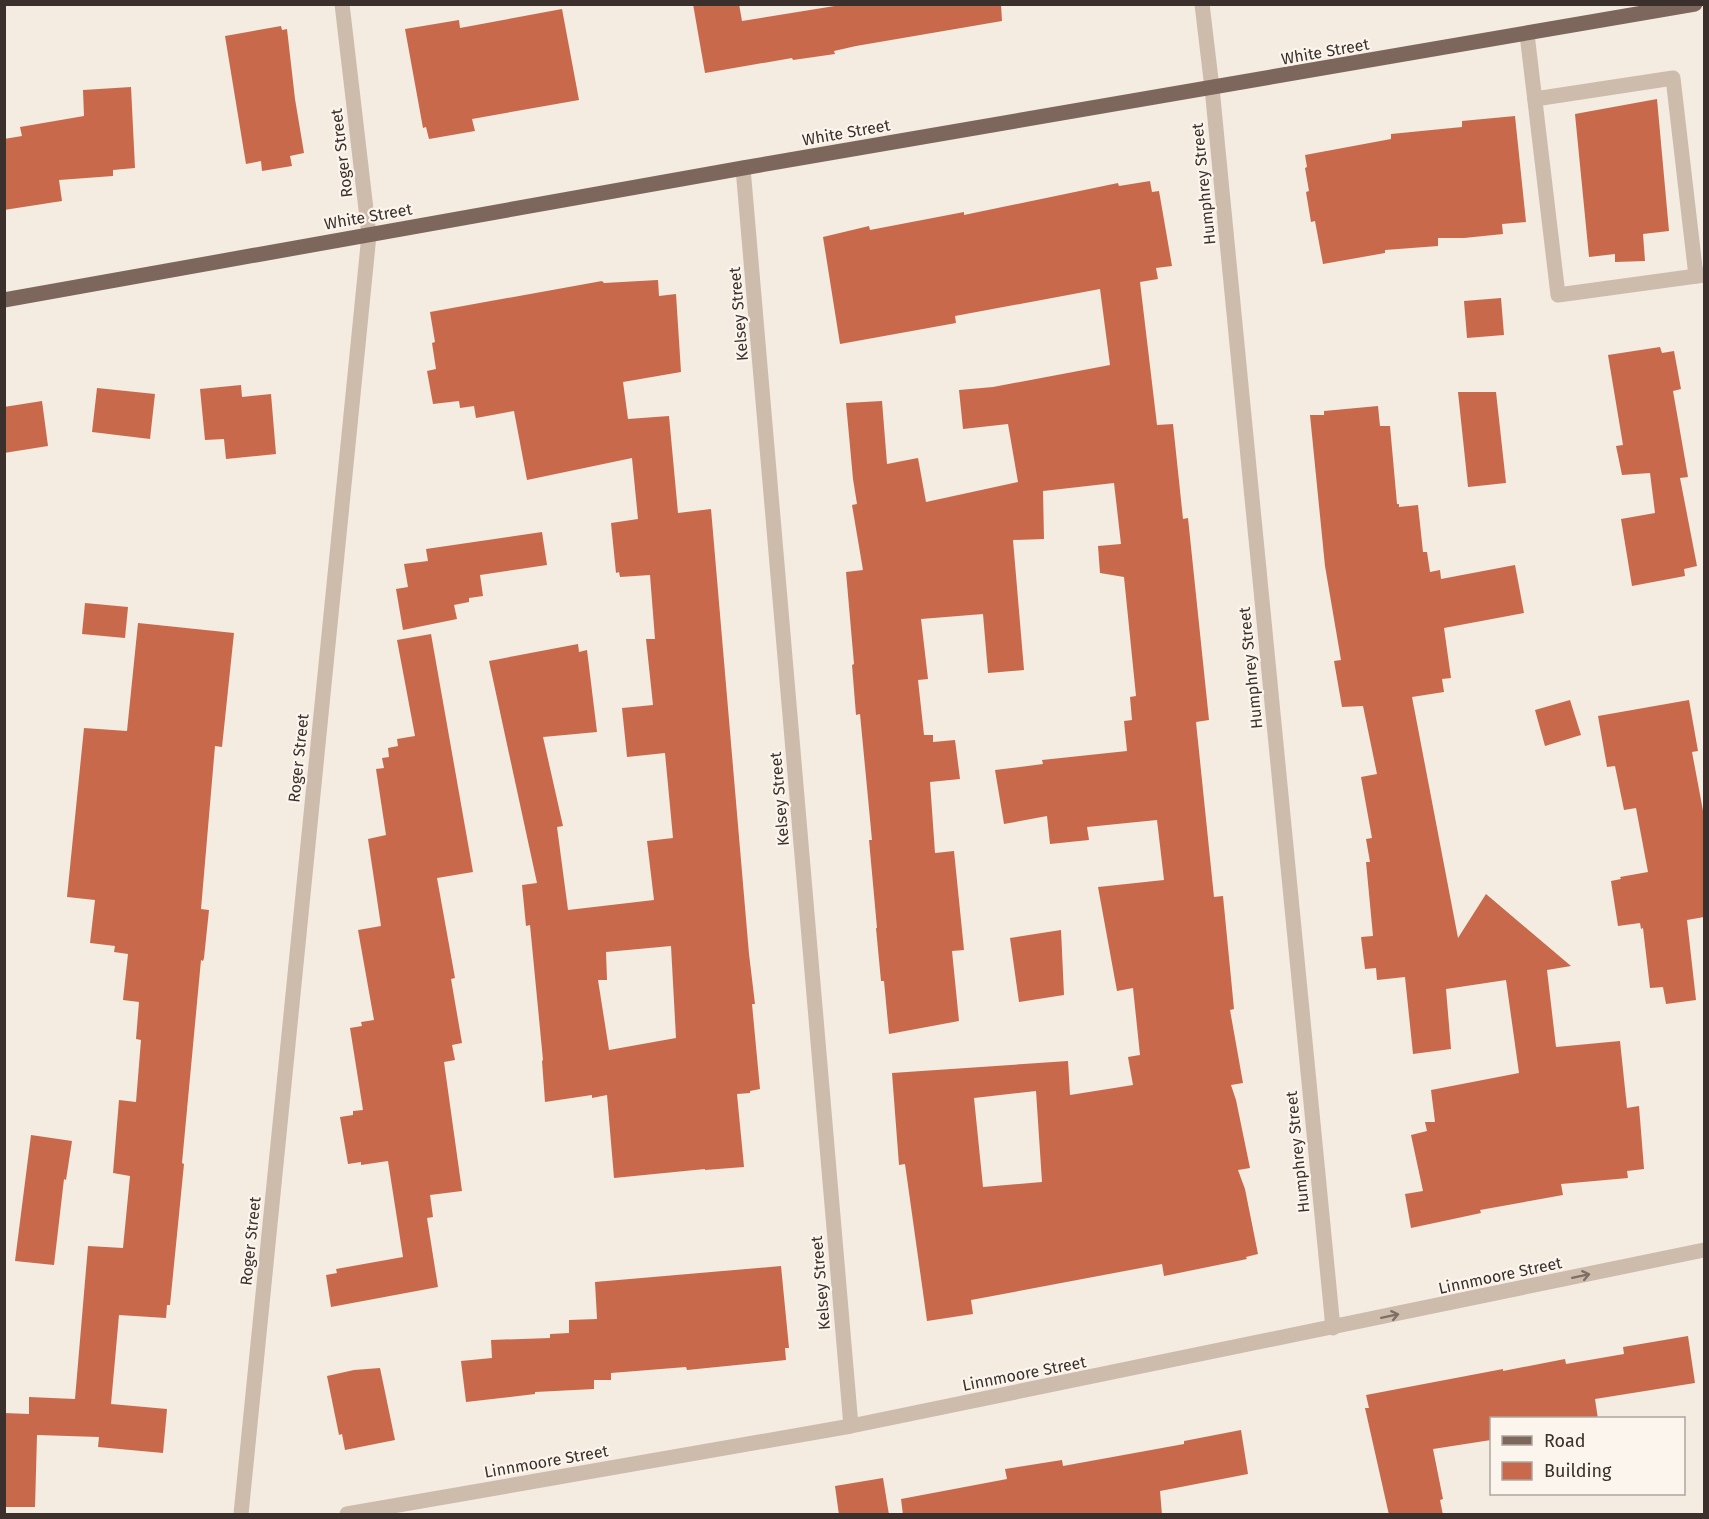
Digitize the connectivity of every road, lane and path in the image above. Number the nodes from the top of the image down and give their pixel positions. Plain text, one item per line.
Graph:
1 (342, 4) edge
2 (1202, 4) edge
3 (1695, 4) edge
4 (1527, 34) junction
5 (1212, 88) junction
6 (1535, 99) junction
7 (743, 168) junction
8 (369, 235) junction
9 (1700, 276) edge
10 (4, 300) edge
11 (1704, 1250) edge
12 (1333, 1328) junction
13 (851, 1426) junction
14 (241, 1515) edge
15 (347, 1515) edge

1 - 8 street, Roger Street
2 - 5 street, Humphrey Street
3 - 4 main road, White Street
4 - 5 main road, White Street
4 - 6 street
5 - 7 main road, White Street
5 - 12 street, Humphrey Street
6 - 9 street
6 - 9 street
7 - 8 main road, White Street
7 - 13 street, Kelsey Street
8 - 10 main road, White Street
8 - 14 street, Roger Street
12 -> 11 street, Linnmoore Street
12 - 13 street, Linnmoore Street
13 - 15 street, Linnmoore Street

